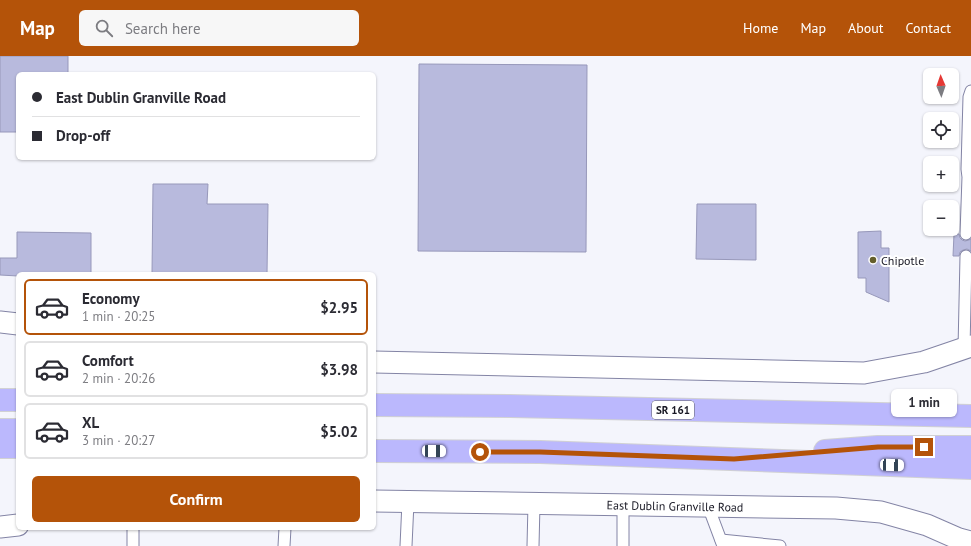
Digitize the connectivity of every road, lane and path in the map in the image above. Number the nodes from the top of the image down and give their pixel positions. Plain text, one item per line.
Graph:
1 (971, 91) edge
2 (966, 234) dead end
3 (966, 256) dead end
4 (968, 308) edge
5 (0, 322) edge
6 (16, 324) edge
7 (967, 348) edge
8 (376, 362) edge
9 (0, 400) edge
10 (16, 400) edge
11 (378, 405) edge
12 (971, 416) edge
13 (0, 430) edge
14 (16, 430) edge
15 (0, 447) edge
16 (16, 447) edge
17 (971, 447) edge
18 (376, 450) edge
19 (734, 459) junction
20 (971, 468) edge
21 (376, 501) edge
22 (408, 502) junction
23 (534, 504) junction
24 (623, 505) junction
25 (708, 506) junction
26 (16, 524) edge
27 (0, 527) edge
28 (133, 530) edge
29 (285, 530) edge
30 (971, 542) edge
31 (722, 543) edge
32 (133, 546) edge
33 (284, 546) edge
34 (406, 546) edge
35 (533, 546) edge
36 (623, 546) edge
37 (780, 546) edge

1 - 2 lane
3 - 4 lane
4 - 7 lane
5 - 6 street
7 - 8 street
9 - 10 main road
11 - 12 main road, SR 161
13 - 14 main road
15 - 16 main road
17 - 19 main road
18 - 19 main road
19 - 20 main road
21 - 22 street, East Dublin Granville Road
22 - 23 street, East Dublin Granville Road
22 - 34 lane
23 - 24 street, East Dublin Granville Road
23 - 35 lane
24 - 25 street, East Dublin Granville Road
24 - 36 lane
25 - 30 street, East Dublin Granville Road
25 - 31 lane
26 - 27 street
28 - 32 lane
29 - 33 lane
31 - 37 lane

